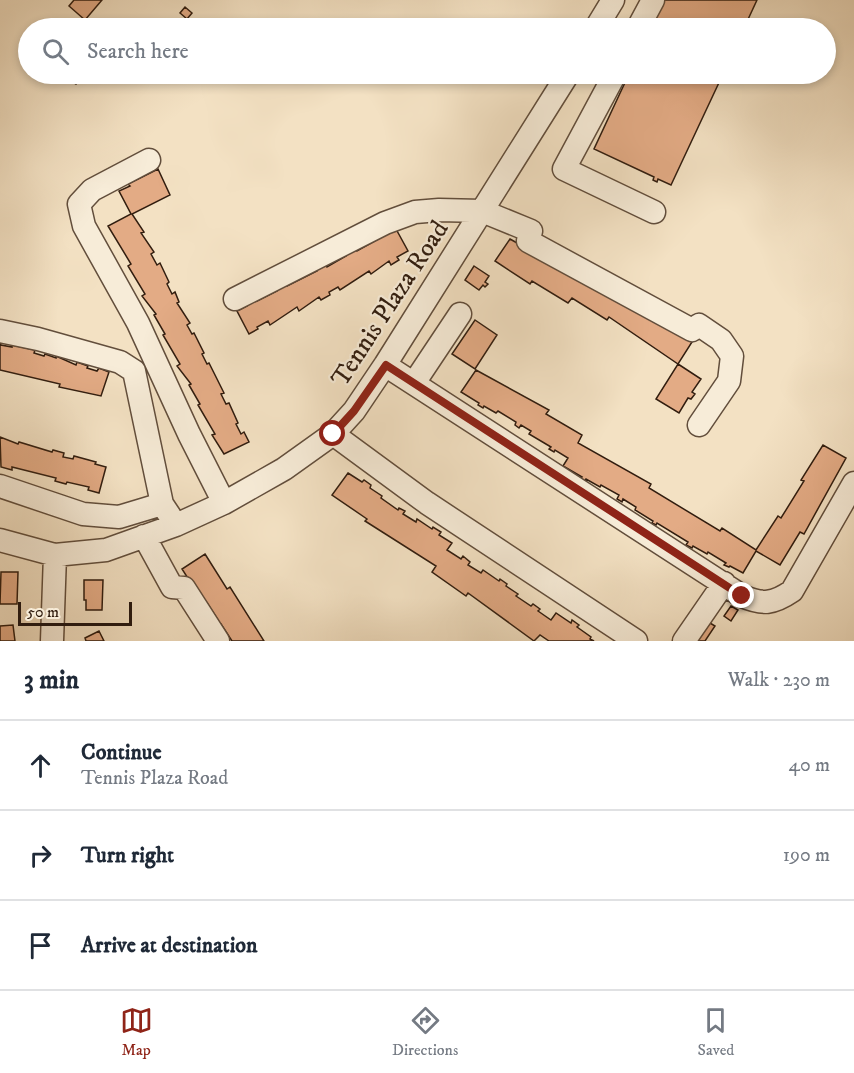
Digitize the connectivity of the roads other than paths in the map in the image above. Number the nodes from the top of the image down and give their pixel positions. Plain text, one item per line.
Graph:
1 (614, 0) edge
2 (653, 0) edge
3 (602, 18) edge
4 (643, 18) edge
5 (562, 84) edge
6 (610, 84) edge
7 (149, 160) dead end
8 (482, 211) junction
9 (654, 212) dead end
10 (235, 299) dead end
11 (460, 314) dead end
12 (0, 331) edge
13 (386, 365) junction
14 (414, 383) junction
15 (699, 425) dead end
16 (333, 434) junction
17 (854, 483) edge
18 (0, 486) edge
19 (224, 502) junction
20 (162, 504) junction
21 (176, 525) junction
22 (144, 536) junction
23 (0, 540) edge
24 (55, 555) junction
25 (724, 583) junction
26 (52, 641) edge
27 (218, 641) edge
28 (636, 641) edge
29 (684, 641) edge

1 - 3 street
2 - 4 street
5 - 8 street, Tennis Plaza Road
6 - 9 street
7 - 19 street
8 - 10 street
8 - 13 street, Tennis Plaza Road
8 - 15 street
11 - 14 street
12 - 20 street
13 - 14 street
13 - 16 street, Tennis Plaza Road
14 - 25 street
16 - 19 street, Tennis Plaza Road
16 - 28 street
17 - 25 street
18 - 20 street
19 - 21 street, Tennis Plaza Road
20 - 21 street
21 - 22 street, Tennis Plaza Road
22 - 24 street, Tennis Plaza Road
22 - 27 street
23 - 24 street, Tennis Plaza Road
24 - 26 street
25 - 29 street

